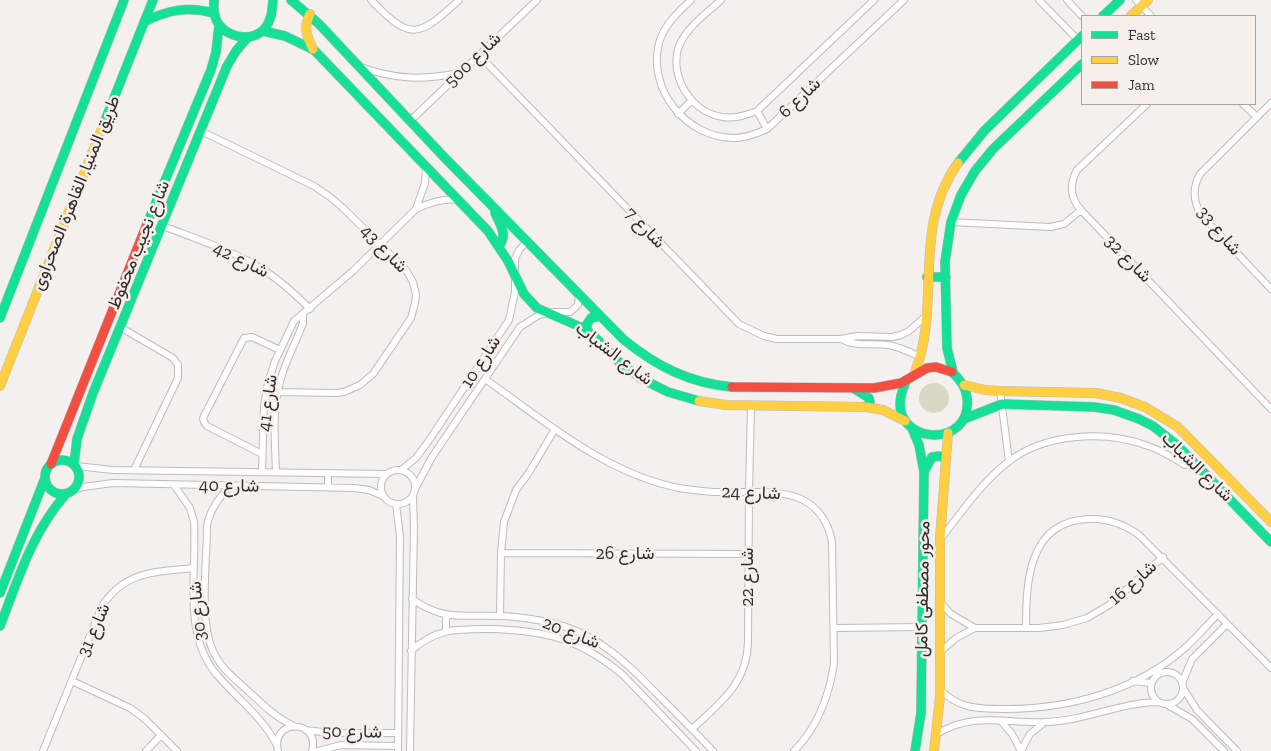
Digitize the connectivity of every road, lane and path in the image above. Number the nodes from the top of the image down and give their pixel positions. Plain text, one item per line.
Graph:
1 (124, 0) edge
2 (153, 0) edge
3 (214, 0) edge
4 (273, 0) edge
5 (291, 0) edge
6 (372, 0) edge
7 (537, 0) edge
8 (691, 0) edge
9 (721, 0) edge
10 (874, 0) edge
11 (904, 0) edge
12 (1039, 0) edge
13 (1066, 0) edge
14 (1120, 0) edge
15 (454, 2) edge
16 (1142, 2) edge
17 (213, 13) junction
18 (310, 14) junction
19 (1081, 15) edge
20 (1104, 15) edge
21 (1132, 15) edge
22 (1150, 15) edge
23 (144, 22) junction
24 (219, 25) junction
25 (263, 31) junction
26 (248, 38) junction
27 (1081, 40) edge
28 (314, 50) junction
29 (479, 55) junction
30 (214, 61) junction
31 (357, 65) junction
32 (1081, 65) edge
33 (227, 66) junction
34 (460, 73) junction
35 (692, 100) junction
36 (1271, 103) edge
37 (1146, 105) edge
38 (1244, 105) edge
39 (757, 111) junction
40 (678, 114) junction
41 (1257, 117) junction
42 (410, 121) junction
43 (767, 129) junction
44 (201, 131) junction
45 (426, 167) junction
46 (458, 200) junction
47 (492, 206) junction
48 (416, 209) junction
49 (1081, 210) junction
50 (951, 222) junction
51 (163, 226) junction
52 (527, 242) junction
53 (380, 244) junction
54 (498, 246) junction
55 (515, 274) junction
56 (927, 277) junction
57 (946, 277) junction
58 (1271, 289) edge
59 (579, 295) junction
60 (310, 309) junction
61 (547, 313) junction
62 (303, 314) junction
63 (600, 316) junction
64 (926, 316) junction
65 (0, 318) edge
66 (509, 320) junction
67 (520, 327) junction
68 (120, 328) junction
69 (587, 330) junction
70 (841, 340) junction
71 (280, 350) junction
72 (921, 357) junction
73 (915, 372) junction
74 (953, 372) junction
75 (484, 379) junction
76 (906, 381) junction
77 (964, 385) junction
78 (0, 386) edge
79 (853, 388) junction
80 (1000, 391) junction
81 (277, 392) junction
82 (1002, 404) junction
83 (751, 405) junction
84 (866, 407) junction
85 (1271, 409) edge
86 (964, 418) junction
87 (69, 419) junction
88 (82, 423) junction
89 (909, 425) junction
90 (555, 429) junction
91 (948, 433) junction
92 (425, 446) junction
93 (435, 453) junction
94 (262, 454) junction
95 (944, 458) junction
96 (1009, 461) junction
97 (1195, 463) junction
98 (51, 464) junction
99 (75, 465) junction
100 (113, 470) junction
101 (134, 470) junction
102 (401, 470) junction
103 (262, 472) junction
104 (276, 472) junction
105 (328, 472) junction
106 (924, 472) junction
107 (386, 474) junction
108 (45, 478) junction
109 (113, 484) junction
110 (174, 485) junction
111 (230, 486) junction
112 (328, 487) junction
113 (416, 487) junction
114 (70, 492) junction
115 (748, 492) junction
116 (383, 496) junction
117 (413, 497) junction
118 (396, 504) junction
119 (1259, 509) junction
120 (1249, 519) junction
121 (1271, 522) edge
122 (194, 532) junction
123 (207, 533) junction
124 (21, 540) junction
125 (940, 540) junction
126 (1271, 542) edge
127 (33, 544) junction
128 (400, 544) junction
129 (414, 544) junction
130 (501, 554) junction
131 (748, 554) junction
132 (1163, 557) junction
133 (194, 568) junction
134 (0, 593) edge
135 (412, 599) junction
136 (939, 601) junction
137 (1218, 614) junction
138 (446, 615) junction
139 (500, 616) junction
140 (194, 618) junction
141 (205, 619) junction
142 (1227, 624) junction
143 (0, 626) edge
144 (922, 627) junction
145 (835, 628) junction
146 (975, 628) junction
147 (1026, 628) junction
148 (446, 631) junction
149 (411, 651) junction
150 (940, 652) junction
151 (1269, 663) edge
152 (1164, 664) junction
153 (1160, 673) junction
154 (72, 680) junction
155 (1132, 682) junction
156 (1151, 683) junction
157 (1183, 686) junction
158 (939, 688) junction
159 (658, 695) junction
160 (650, 703) junction
161 (1162, 703) junction
162 (262, 704) junction
163 (973, 708) junction
164 (921, 713) junction
165 (253, 714) junction
166 (938, 714) junction
167 (972, 720) junction
168 (1001, 721) junction
169 (1045, 722) junction
170 (294, 726) junction
171 (692, 729) junction
172 (306, 730) junction
173 (398, 733) junction
174 (937, 734) junction
175 (161, 735) junction
176 (277, 748) edge
177 (398, 748) edge
178 (44, 751) edge
179 (146, 751) edge
180 (177, 751) edge
181 (312, 751) edge
182 (318, 751) edge
183 (410, 751) edge
184 (696, 751) edge
185 (714, 751) edge
186 (794, 751) edge
187 (915, 751) edge
188 (934, 751) edge
189 (1021, 751) edge
190 (1224, 751) edge
191 (1237, 751) edge

1 - 65 main road, طريق المنيا, القاهرة الصحراوى
2 - 23 main road, طريق المنيا, القاهرة الصحراوى
3 - 17 main road
4 - 25 main road
5 - 18 main road, شارع الشباب
6 - 15 street
7 - 29 street, شارع 500
8 - 40 street
9 - 35 street
10 - 39 street, شارع 6
11 - 43 street, شارع 6
12 - 27 street
13 - 19 street
14 - 20 main road
16 - 21 main road
16 - 22 street
17 - 23 main road
17 - 24 main road
18 - 28 main road
18 - 31 main road, شارع الشباب
23 - 78 main road, طريق المنيا, القاهرة الصحراوى
24 - 26 main road
24 - 30 main road, شارع نجيب محفوظ
25 - 26 main road
25 - 28 main road, شارع الشباب
26 - 33 main road, شارع نجيب محفوظ
27 - 56 main road
28 - 45 main road, شارع الشباب
29 - 34 street, شارع 500
29 - 70 street, شارع 7
30 - 33 main road
30 - 87 main road, شارع نجيب محفوظ
31 - 34 street
31 - 42 main road, شارع الشباب
32 - 50 main road
33 - 44 main road, شارع نجيب محفوظ
34 - 42 street, شارع 500
35 - 39 street, شارع 6
35 - 40 street
36 - 41 street, شارع 33
37 - 49 street, شارع 32
38 - 41 street
39 - 43 street
40 - 43 street, شارع 6
41 - 58 street, شارع 33
42 - 47 main road, شارع الشباب
44 - 51 main road, شارع نجيب محفوظ
44 - 53 street, شارع 43
45 - 46 main road, شارع الشباب
45 - 48 street, شارع 41
46 - 48 street, شارع 41
46 - 54 main road, شارع الشباب
47 - 52 main road, شارع الشباب
47 - 54 main road
48 - 53 street, شارع 41
49 - 50 street
49 - 85 street, شارع 32
50 - 57 main road
51 - 60 street, شارع 42
51 - 68 main road, شارع نجيب محفوظ
52 - 55 street, شارع 10
52 - 59 main road, شارع الشباب
53 - 60 street, شارع 41
53 - 81 street, شارع 43
54 - 55 main road, شارع الشباب
55 - 61 main road, شارع الشباب
55 - 66 street, شارع 10
56 - 57 main road
56 - 64 main road
57 - 74 main road
59 - 61 street, شارع 10
59 - 63 main road, شارع الشباب
60 - 62 street, شارع 41
61 - 67 street, شارع 10
61 - 69 main road, شارع الشباب
62 - 71 street, شارع 41
62 - 81 street, شارع 41
63 - 69 main road
63 - 79 main road, شارع الشباب
64 - 70 street, شارع 7
64 - 72 main road
66 - 67 street
66 - 92 street, شارع 10
67 - 75 street, شارع 10
68 - 88 main road, شارع نجيب محفوظ
68 - 101 street
69 - 83 main road, شارع الشباب
70 - 72 street, شارع 7
71 - 94 street, شارع 41
71 - 94 street
72 - 73 main road
73 - 74 main road
73 - 76 main road
74 - 77 main road
75 - 90 street, شارع 24
75 - 93 street, شارع 10
76 - 79 main road, شارع الشباب
76 - 89 main road
77 - 80 main road, شارع الشباب
77 - 86 main road
79 - 84 main road
80 - 82 street
80 - 119 main road, شارع الشباب
81 - 104 street, شارع 41
82 - 86 main road, شارع الشباب
82 - 96 street
82 - 97 main road, شارع الشباب
83 - 84 main road, شارع الشباب
83 - 115 street, شارع 22
84 - 89 main road, شارع الشباب
86 - 91 main road
87 - 88 main road
87 - 98 main road, شارع نجيب محفوظ
88 - 99 main road, شارع نجيب محفوظ
89 - 91 main road
89 - 106 main road, محور مصطفى كامل
90 - 115 street, شارع 24
90 - 130 street
91 - 95 main road, محور مصطفى كامل
92 - 93 street
92 - 102 street, شارع 10
93 - 113 street, شارع 10
94 - 103 street, شارع 41
95 - 106 main road
95 - 125 main road, محور مصطفى كامل
96 - 97 street
96 - 125 street
97 - 120 main road, شارع الشباب
98 - 99 main road
98 - 108 main road
99 - 100 street, شارع 40
99 - 114 main road
100 - 101 street, شارع 40
100 - 109 street
101 - 103 street, شارع 40
102 - 107 street
102 - 113 street
103 - 104 street, شارع 40
104 - 105 street, شارع 40
105 - 107 street, شارع 40
105 - 112 street
106 - 144 main road, محور مصطفى كامل
107 - 116 street
108 - 114 main road
108 - 124 main road
109 - 110 street, شارع 40
109 - 114 street, شارع 40
110 - 111 street, شارع 40
110 - 122 street, شارع 30
111 - 112 street, شارع 40
111 - 123 street, شارع 30
112 - 116 street, شارع 40
113 - 117 street
114 - 127 main road
115 - 131 street, شارع 22
115 - 145 street, شارع 24
116 - 118 street
117 - 118 street
117 - 129 street
118 - 128 street
119 - 120 main road
119 - 121 main road, شارع الشباب
120 - 126 main road, شارع الشباب
122 - 123 street
122 - 133 street, شارع 30
123 - 141 street, شارع 30
124 - 127 main road
124 - 134 main road
125 - 136 main road, محور مصطفى كامل
127 - 143 main road
128 - 129 street
128 - 173 street
129 - 135 street
130 - 131 street, شارع 26
130 - 139 street
131 - 171 street, شارع 22
132 - 137 street
132 - 147 street, شارع 16
132 - 147 street, شارع 16
133 - 140 street, شارع 30
133 - 154 street, شارع 31
135 - 138 street, شارع 20
135 - 149 street
136 - 146 street
136 - 150 main road, محور مصطفى كامل
137 - 142 street
137 - 152 street
138 - 139 street, شارع 20
138 - 148 street
139 - 159 street, شارع 20
140 - 141 street
140 - 165 street, شارع 30
141 - 162 street, شارع 30
142 - 151 street
142 - 157 street
144 - 145 street
144 - 164 main road, محور مصطفى كامل
145 - 186 street, شارع 24
146 - 147 street, شارع 16
146 - 150 street, شارع 16
148 - 149 street, شارع 20
148 - 160 street, شارع 20
149 - 183 street
150 - 158 main road, محور مصطفى كامل
152 - 153 street
152 - 155 street
153 - 156 street
153 - 157 street
154 - 175 street
154 - 178 street, شارع 31
155 - 156 street
155 - 163 street
156 - 161 street
157 - 161 street
157 - 191 street
158 - 163 street
158 - 166 main road, محور مصطفى كامل
159 - 160 street
159 - 171 street, شارع 20
160 - 184 street, شارع 20
161 - 169 street
161 - 190 street
162 - 165 street
162 - 170 street, شارع 30
163 - 167 street
164 - 166 main road
164 - 187 main road, محور مصطفى كامل
165 - 176 street, شارع 30
166 - 174 main road, محور مصطفى كامل
167 - 168 street
167 - 174 street
168 - 169 street
168 - 189 street
169 - 189 street
170 - 172 street, شارع 50
170 - 176 street
171 - 185 street, شارع 20
172 - 173 street, شارع 50
172 - 181 street
173 - 177 street
174 - 188 main road, محور مصطفى كامل
175 - 179 street
175 - 180 street
177 - 182 street, شارع 50

